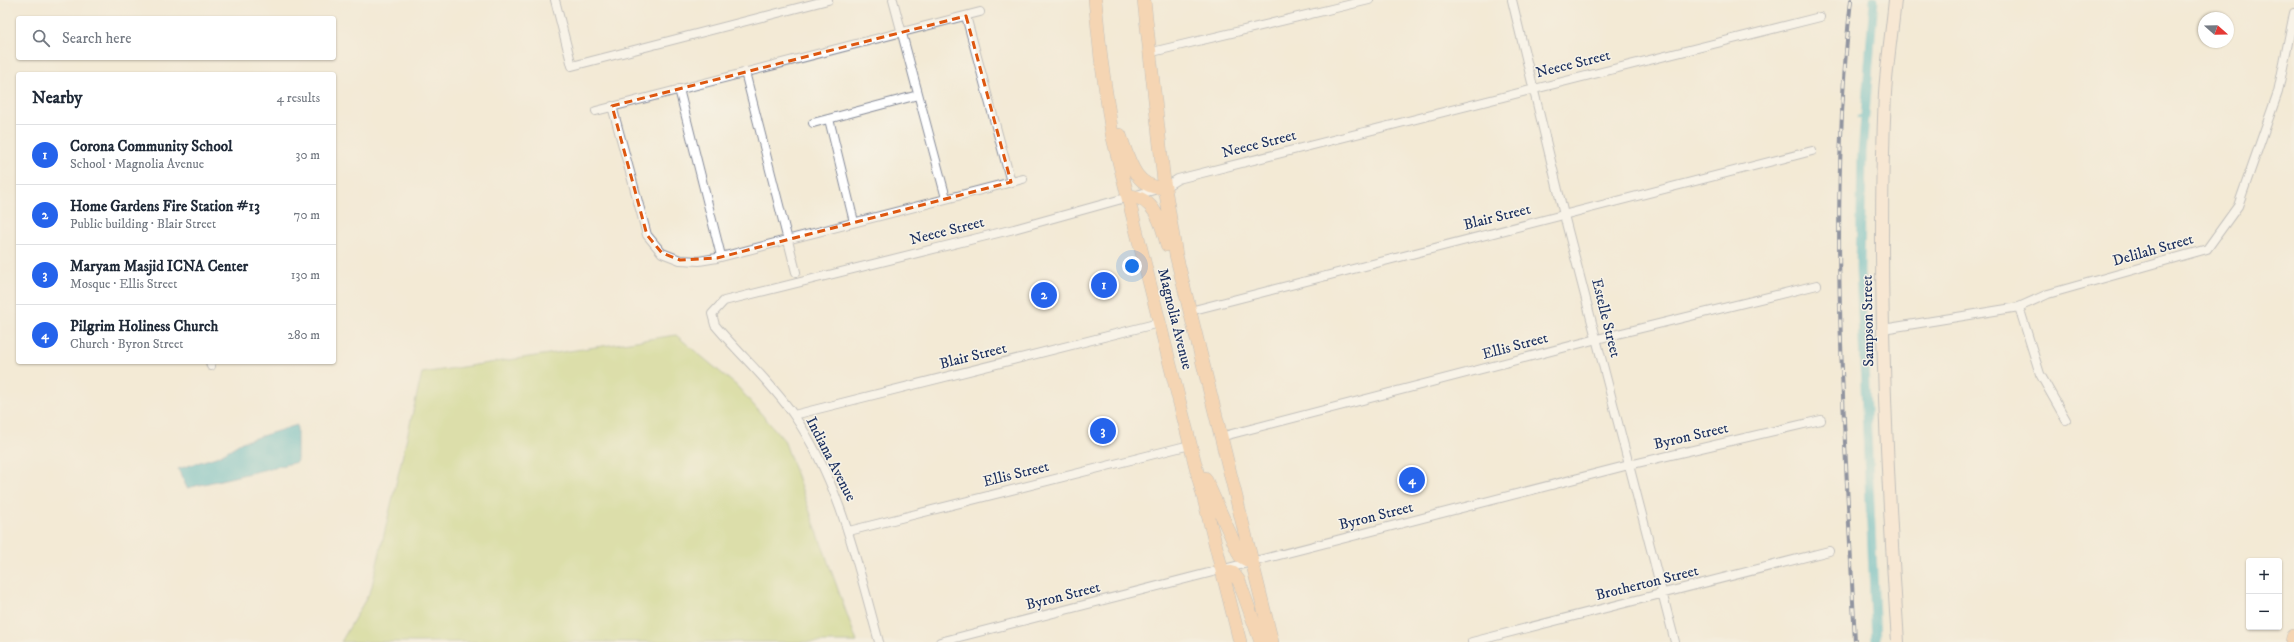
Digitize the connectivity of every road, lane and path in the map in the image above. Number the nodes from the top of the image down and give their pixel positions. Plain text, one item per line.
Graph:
1 (555, 0) edge
2 (828, 0) edge
3 (893, 0) edge
4 (1095, 0) edge
5 (1144, 0) edge
6 (1369, 0) edge
7 (1512, 0) edge
8 (1895, 0) edge
9 (980, 12) dead end
10 (2294, 14) edge
11 (966, 16) junction
12 (1820, 17) dead end
13 (901, 32) junction
14 (1148, 54) junction
15 (746, 72) junction
16 (1534, 88) junction
17 (679, 90) junction
18 (918, 95) junction
19 (1108, 104) junction
20 (612, 106) junction
21 (596, 111) dead end
22 (829, 119) junction
23 (813, 123) dead end
24 (1812, 151) dead end
25 (1023, 179) dead end
26 (1011, 182) junction
27 (1164, 187) junction
28 (1129, 196) junction
29 (946, 198) junction
30 (1564, 215) junction
31 (854, 222) junction
32 (789, 239) junction
33 (721, 256) junction
34 (796, 272) dead end
35 (1817, 285) dead end
36 (1184, 291) junction
37 (2019, 307) junction
38 (1190, 311) junction
39 (712, 314) joint
40 (1159, 323) junction
41 (1883, 329) junction
42 (1597, 340) junction
43 (794, 415) junction
44 (1821, 420) dead end
45 (2066, 420) dead end
46 (1220, 437) junction
47 (1190, 445) junction
48 (1629, 465) junction
49 (849, 531) junction
50 (1828, 552) dead end
51 (1252, 563) junction
52 (1222, 570) junction
53 (1662, 594) junction
54 (2294, 637) edge
55 (879, 642) edge
56 (940, 642) edge
57 (1240, 642) edge
58 (1261, 642) edge
59 (1272, 642) edge
60 (1472, 642) edge
61 (1675, 642) edge
62 (1898, 642) edge
63 (2293, 642) edge

1 - 2 street
3 - 13 street
4 - 19 main road, Magnolia Avenue
5 - 14 main road, Magnolia Avenue
6 - 14 street
7 - 16 street, Estelle Street
8 - 41 street, Sampson Street
9 - 11 street
10 - 37 street, Delilah Street
11 - 13 street
11 - 26 street
12 - 16 street, Neece Street
13 - 15 street
13 - 18 street
14 - 27 main road, Magnolia Avenue
15 - 17 street
15 - 32 street
16 - 27 street, Neece Street
16 - 30 street, Estelle Street
17 - 20 street
17 - 33 street
18 - 22 street
18 - 29 street
19 - 27 main road
19 - 28 main road, Magnolia Avenue
20 - 21 street
20 - 33 street
22 - 23 street
22 - 31 street
24 - 30 street, Blair Street
25 - 26 street
26 - 29 street
27 - 28 street, Neece Street
27 - 36 main road, Magnolia Avenue
28 - 36 main road
28 - 39 street, Neece Street
28 - 40 main road, Magnolia Avenue
29 - 31 street
30 - 38 street, Blair Street
30 - 42 street, Estelle Street
31 - 32 street
32 - 33 street
32 - 34 street
35 - 42 street, Ellis Street
36 - 38 main road, Magnolia Avenue
37 - 41 street, Delilah Street
37 - 45 street
38 - 46 main road, Magnolia Avenue
39 - 43 street, Indiana Avenue
40 - 43 street, Blair Street
40 - 47 main road, Magnolia Avenue
41 - 62 street, Sampson Street
42 - 46 street, Ellis Street
42 - 48 street, Estelle Street
43 - 49 street, Indiana Avenue
44 - 48 street, Byron Street
46 - 51 main road, Magnolia Avenue
47 - 49 street, Ellis Street
47 - 51 main road
47 - 52 main road, Magnolia Avenue
48 - 51 street, Byron Street
48 - 53 street, Estelle Street
49 - 55 street, Indiana Avenue
50 - 53 street, Brotherton Street
51 - 52 street, Byron Street
51 - 59 main road, Magnolia Avenue
52 - 56 street, Byron Street
52 - 57 main road, Magnolia Avenue
52 - 58 main road
53 - 60 street, Brotherton Street
53 - 61 street, Estelle Street
54 - 63 highway

